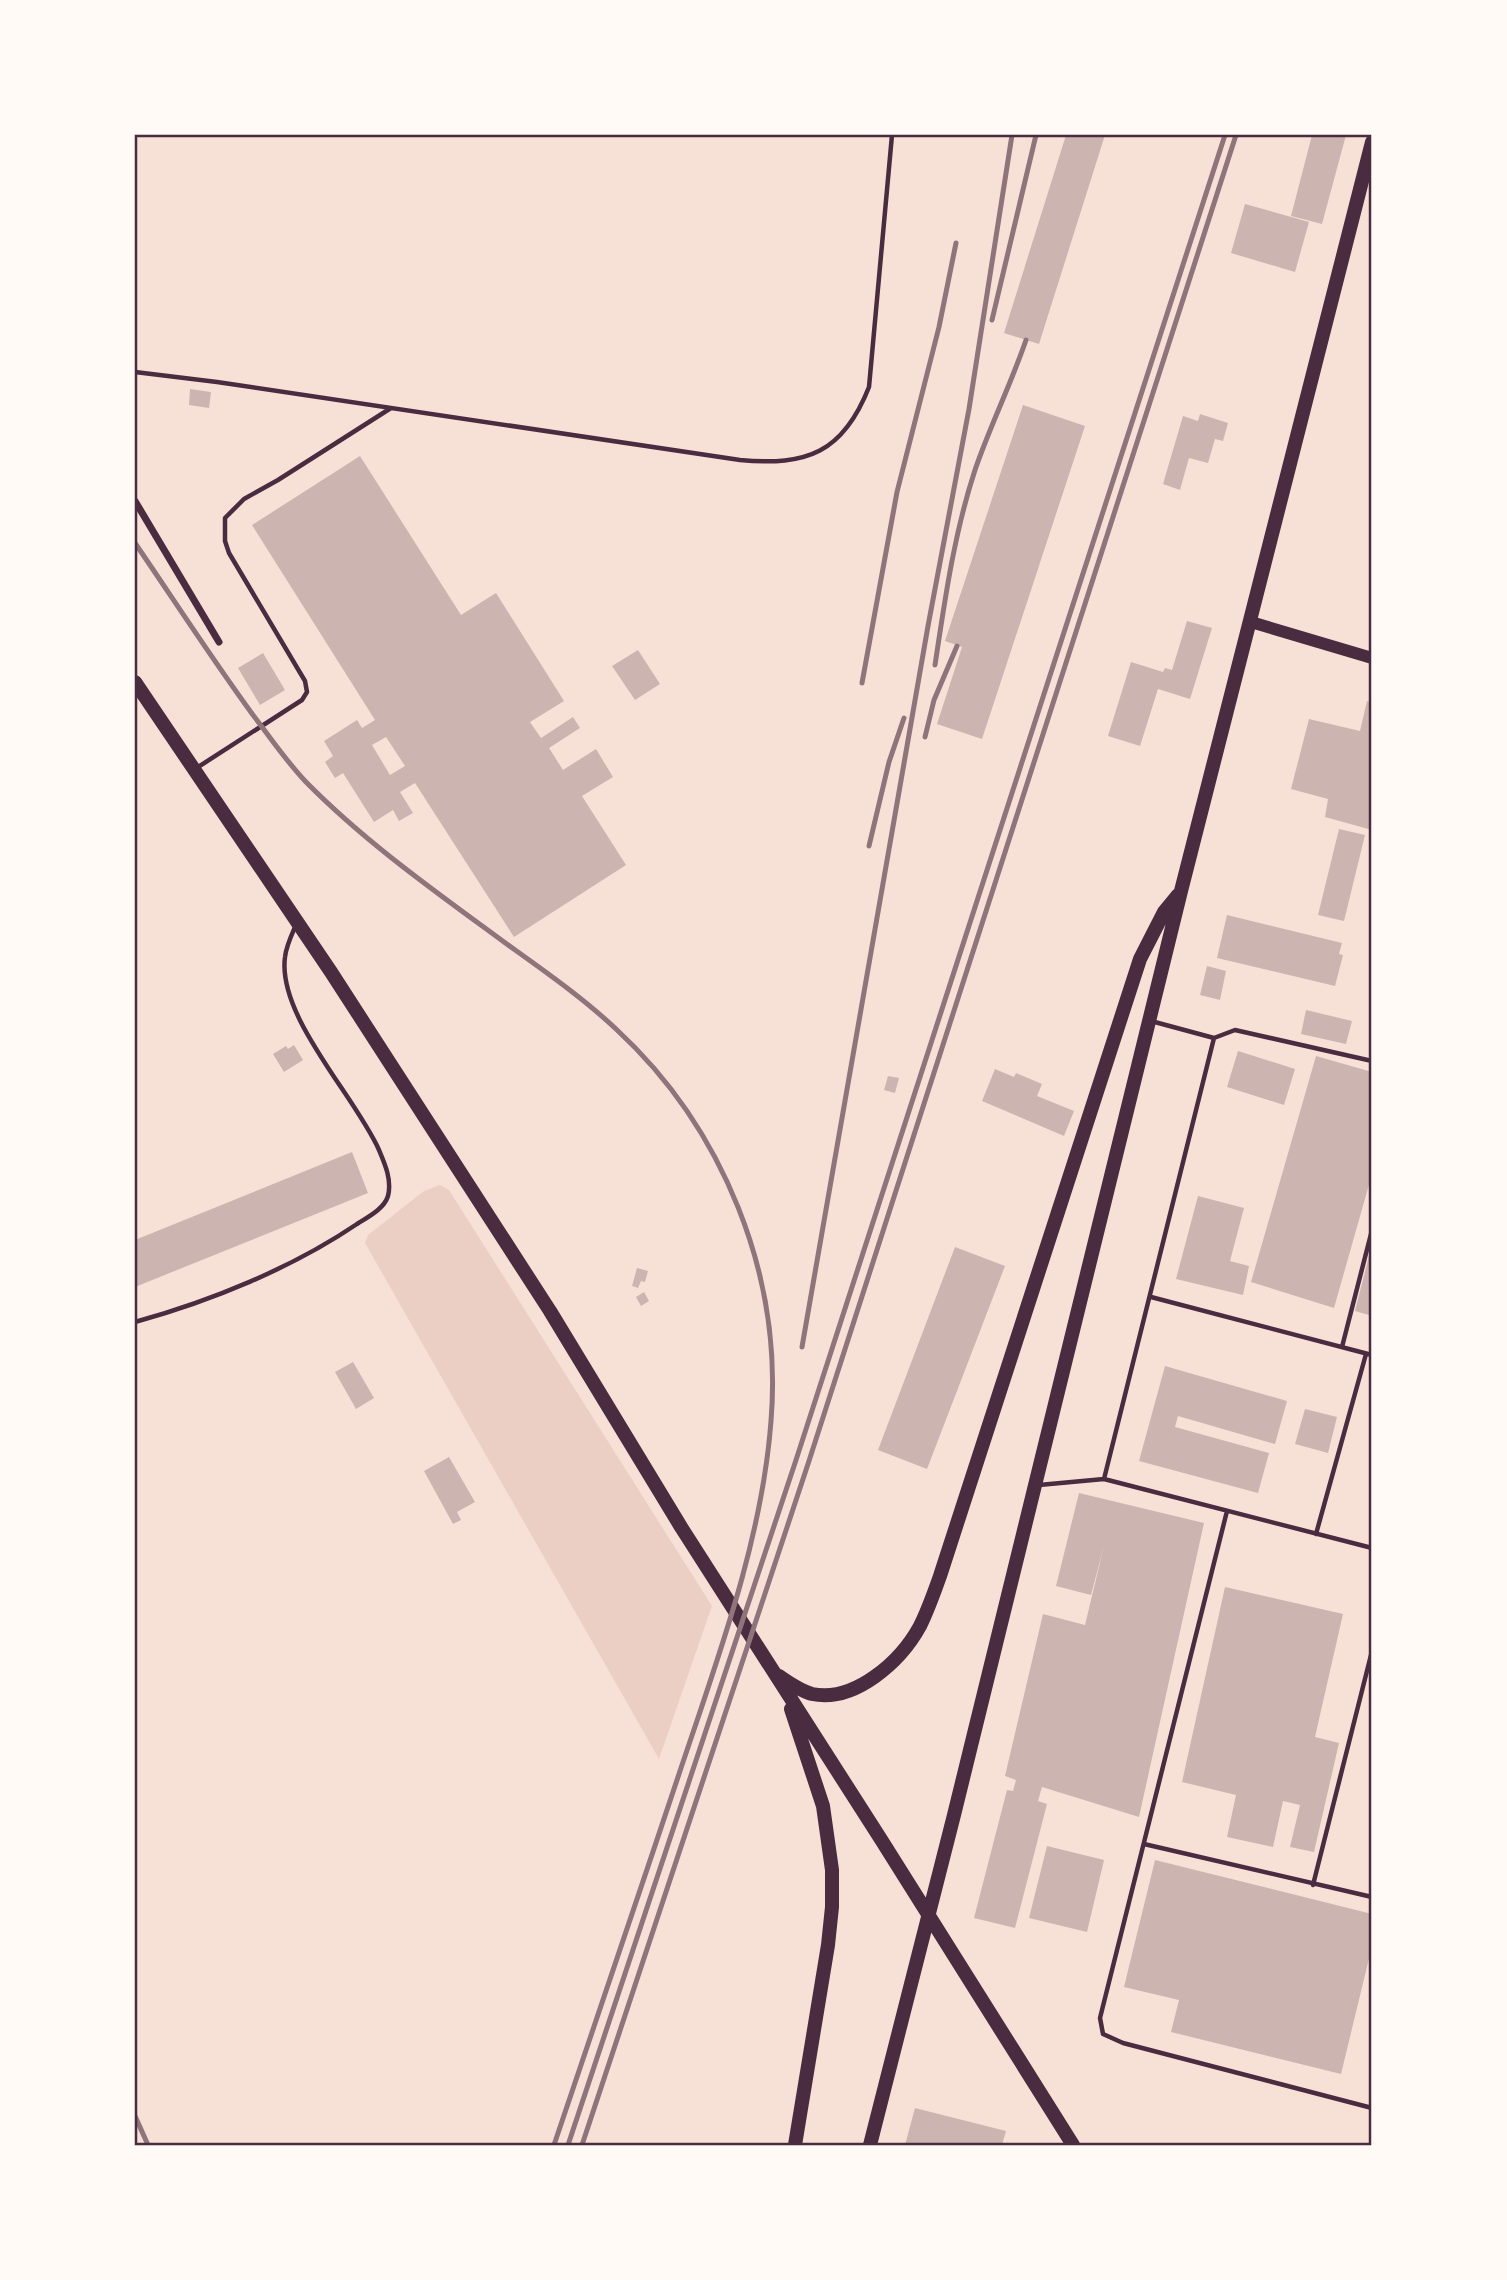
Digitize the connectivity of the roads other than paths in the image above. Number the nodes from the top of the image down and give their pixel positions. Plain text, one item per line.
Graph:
1 (892, 135) edge
2 (1372, 142) edge
3 (135, 372) edge
4 (391, 408) junction
5 (135, 501) edge
6 (1251, 622) junction
7 (219, 642) dead end
8 (1372, 659) edge
9 (135, 682) edge
10 (194, 770) junction
11 (1181, 891) junction
12 (298, 922) junction
13 (1151, 1021) junction
14 (1214, 1038) junction
15 (1372, 1061) edge
16 (1372, 1230) edge
17 (1151, 1297) junction
18 (135, 1322) edge
19 (1342, 1348) junction
20 (1366, 1353) junction
21 (1372, 1355) edge
22 (1104, 1479) junction
23 (1036, 1485) junction
24 (1227, 1511) junction
25 (1316, 1534) junction
26 (1372, 1548) edge
27 (1372, 1651) edge
28 (775, 1674) junction
29 (784, 1688) junction
30 (1144, 1844) junction
31 (1313, 1885) junction
32 (1372, 1898) edge
33 (1372, 2108) edge
34 (795, 2145) edge
35 (870, 2145) edge
36 (1073, 2145) edge

1 - 4 lane
2 - 6 main road
3 - 4 lane
4 - 10 lane
5 - 7 street
6 - 8 main road
6 - 11 main road
9 - 10 main road
10 - 12 main road
11 - 13 main road
11 - 28 main road
12 - 18 lane
12 - 28 main road
13 - 14 lane
13 - 23 main road
14 - 15 lane
14 - 17 lane
16 - 19 lane
17 - 19 lane
17 - 22 lane
19 - 20 lane
20 - 21 lane
20 - 25 lane
22 - 23 lane
22 - 24 lane
23 - 35 main road
24 - 25 lane
24 - 30 lane
25 - 26 lane
27 - 31 lane
28 - 29 main road
29 - 34 main road
29 - 36 main road
30 - 31 lane
30 - 33 lane
31 - 32 lane

